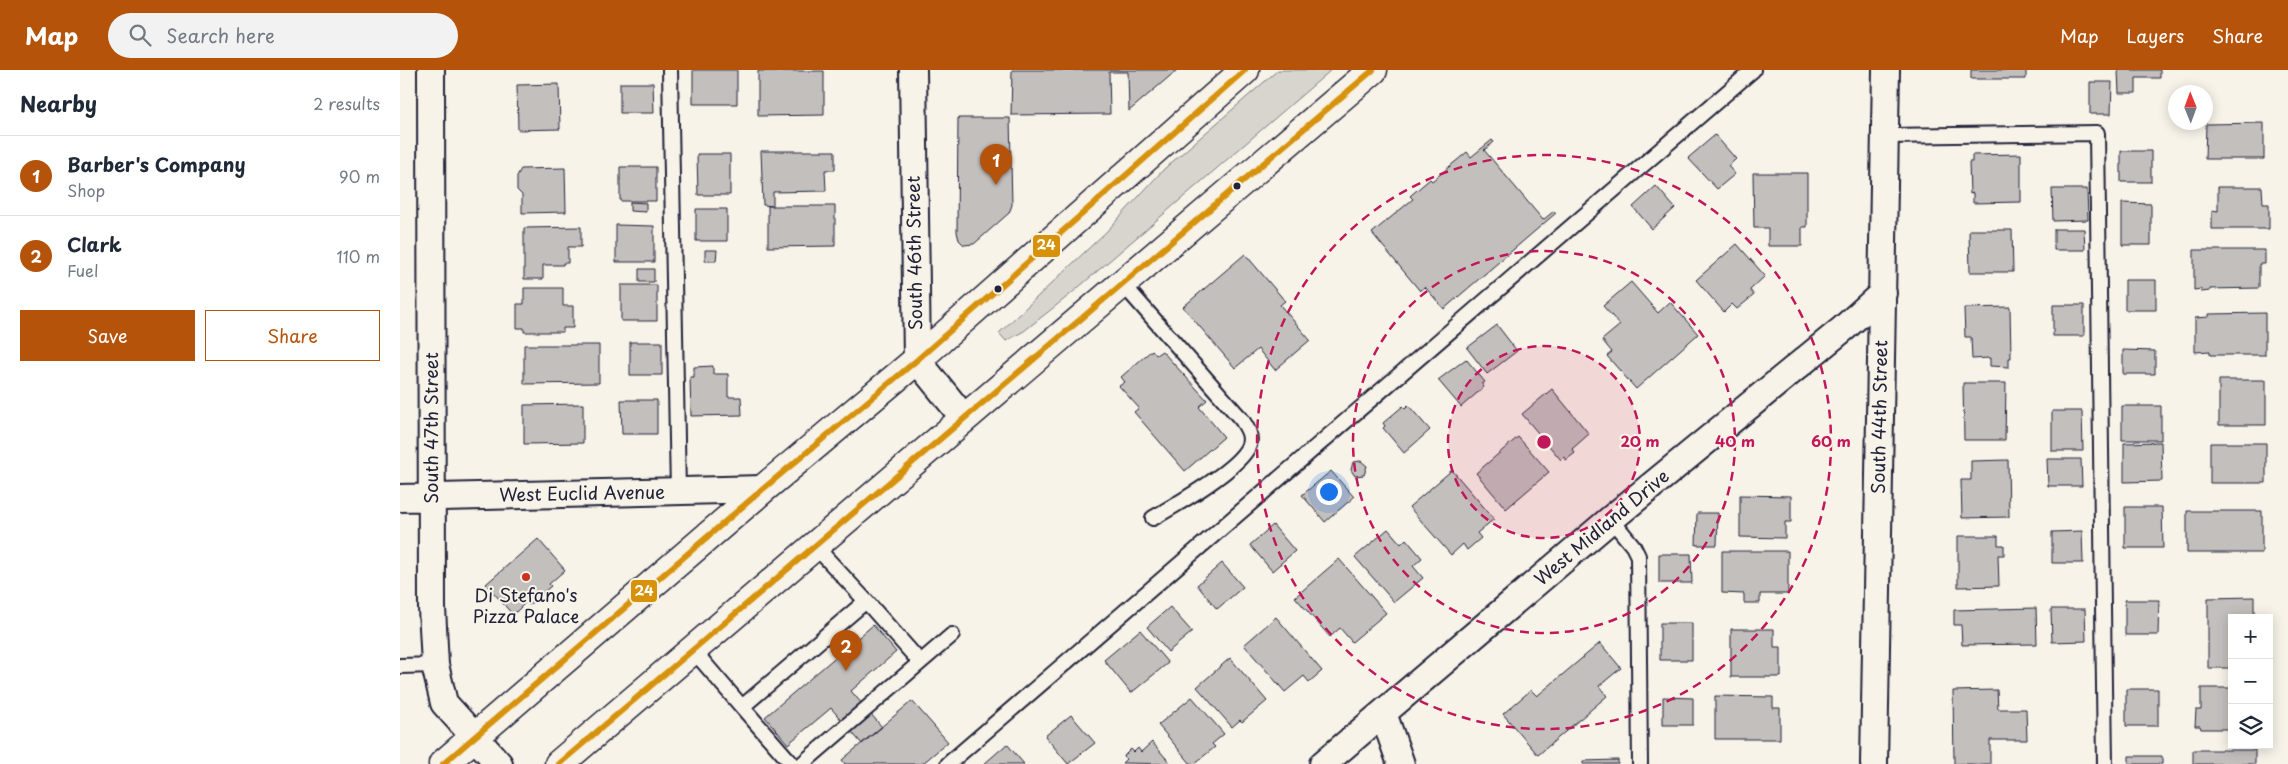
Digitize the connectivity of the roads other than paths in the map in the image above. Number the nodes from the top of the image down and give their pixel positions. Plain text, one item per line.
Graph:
1 (431, 70) edge
2 (670, 70) edge
3 (913, 70) edge
4 (1245, 70) edge
5 (1373, 70) edge
6 (1753, 70) edge
7 (1886, 70) edge
8 (1886, 136) junction
9 (1122, 283) junction
10 (1883, 294) junction
11 (917, 360) junction
12 (964, 418) junction
13 (763, 489) junction
14 (678, 491) junction
15 (400, 498) edge
16 (432, 498) junction
17 (1153, 518) dead end
18 (1611, 519) junction
19 (815, 546) junction
20 (866, 602) junction
21 (952, 635) dead end
22 (693, 650) junction
23 (920, 662) junction
24 (435, 665) junction
25 (400, 666) edge
26 (742, 707) junction
27 (1383, 713) junction
28 (473, 737) junction
29 (443, 764) edge
30 (499, 764) edge
31 (559, 764) edge
32 (792, 764) edge
33 (802, 764) edge
34 (948, 764) edge
35 (1323, 764) edge
36 (1401, 764) edge
37 (1640, 764) edge
38 (1874, 764) edge
39 (2105, 764) edge

1 - 16 street, South 47th Street
2 - 14 lane
3 - 11 street, South 46th Street
4 - 11 main road
5 - 9 main road
6 - 34 lane
7 - 8 street, South 44th Street
8 - 10 street, South 44th Street
8 - 39 lane
9 - 12 main road
9 - 17 lane
10 - 18 street, West Midland Drive
10 - 38 street, South 44th Street
11 - 12 street
11 - 13 main road
12 - 19 main road
13 - 14 street, West Euclid Avenue
13 - 28 main road
14 - 16 street, West Euclid Avenue
15 - 16 street, West Euclid Avenue
16 - 24 street, South 47th Street
18 - 27 street, West Midland Drive
18 - 37 lane
19 - 20 lane
19 - 22 main road
20 - 23 lane
20 - 26 lane
21 - 23 lane
22 - 26 lane
22 - 31 main road
23 - 33 lane
24 - 25 lane
24 - 28 street, South 47th Street
26 - 32 lane
27 - 35 street, West Midland Drive
27 - 36 street
28 - 29 main road
28 - 30 street, South 47th Street

